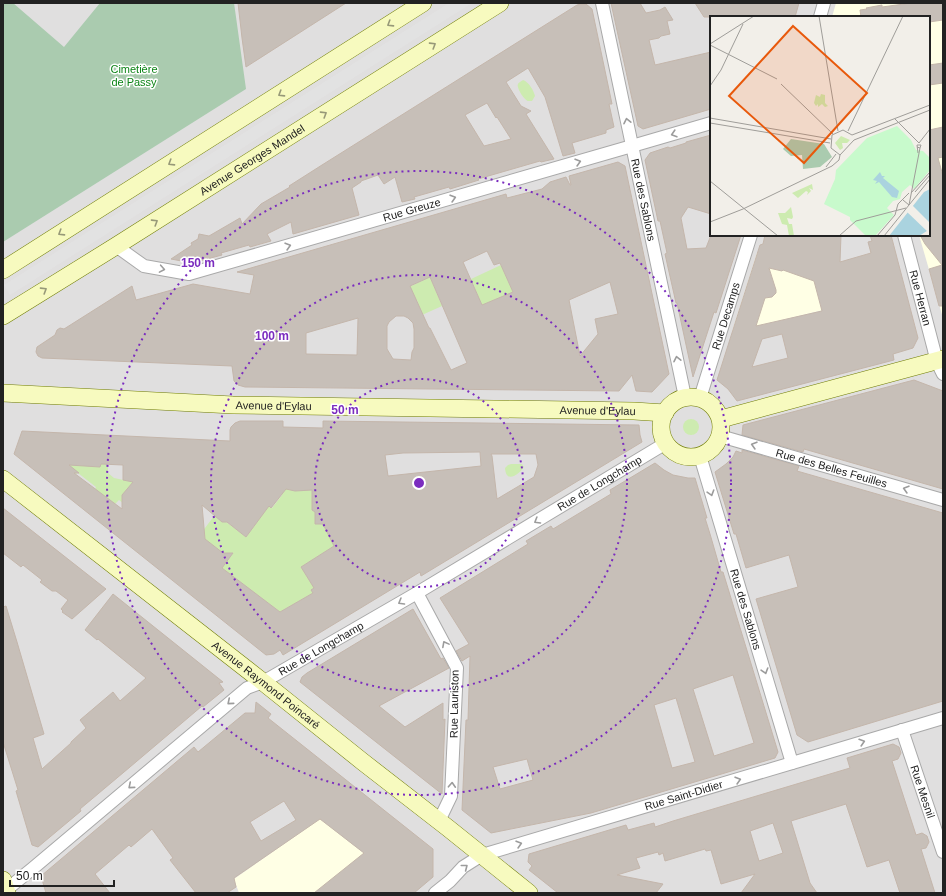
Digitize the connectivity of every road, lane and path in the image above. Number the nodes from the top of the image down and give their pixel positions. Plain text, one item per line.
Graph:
1 (423, 3) edge
2 (500, 3) edge
3 (602, 3) edge
4 (824, 3) edge
5 (820, 16) edge
6 (710, 123) edge
7 (632, 146) junction
8 (751, 236) edge
9 (904, 236) edge
10 (116, 246) junction
11 (3, 270) edge
12 (3, 316) edge
13 (941, 364) edge
14 (3, 393) edge
15 (693, 397) junction
16 (665, 413) junction
17 (721, 419) junction
18 (720, 436) junction
19 (666, 443) junction
20 (700, 456) junction
21 (3, 479) edge
22 (943, 500) edge
23 (418, 593) junction
24 (263, 682) junction
25 (943, 718) edge
26 (902, 730) junction
27 (792, 764) junction
28 (439, 821) junction
29 (943, 852) edge
30 (482, 855) junction
31 (449, 887) edge
32 (5, 890) edge
33 (435, 893) edge
34 (529, 893) edge

1 -> 11 street
10 -> 2 street, Avenue Georges Mandel
7 -> 3 street, Rue des Sablons
4 - 5 street
6 -> 7 street, Rue Greuze
10 -> 7 street, Rue Greuze
15 -> 7 street, Rue des Sablons
8 - 15 street, Rue Decamps
9 - 13 street, Rue Herran
12 -> 10 street, Avenue Georges Mandel
13 - 17 street
14 - 16 street, Avenue d'Eylau
15 - 16 street
15 - 17 street
16 - 19 street
17 - 18 street
18 - 20 street
22 -> 18 street, Rue des Belles Feuilles
19 - 20 street
19 -> 23 street, Rue de Longchamp
20 -> 27 street, Rue des Sablons
21 - 24 street, Avenue Raymond Poincaré
23 -> 24 street, Rue de Longchamp
28 -> 23 street, Rue Lauriston
24 - 28 street, Avenue Raymond Poincaré
24 -> 32 street, Rue de Longchamp
25 - 26 street, Rue Saint-Didier
27 -> 26 street, Rue Saint-Didier
26 - 29 street, Rue Mesnil
30 -> 27 street, Rue Saint-Didier
28 - 30 street, Avenue Raymond Poincaré
31 -> 30 street, Rue Saint-Didier
30 - 34 street, Avenue Raymond Poincaré
31 - 33 street, Rue Saint-Didier

